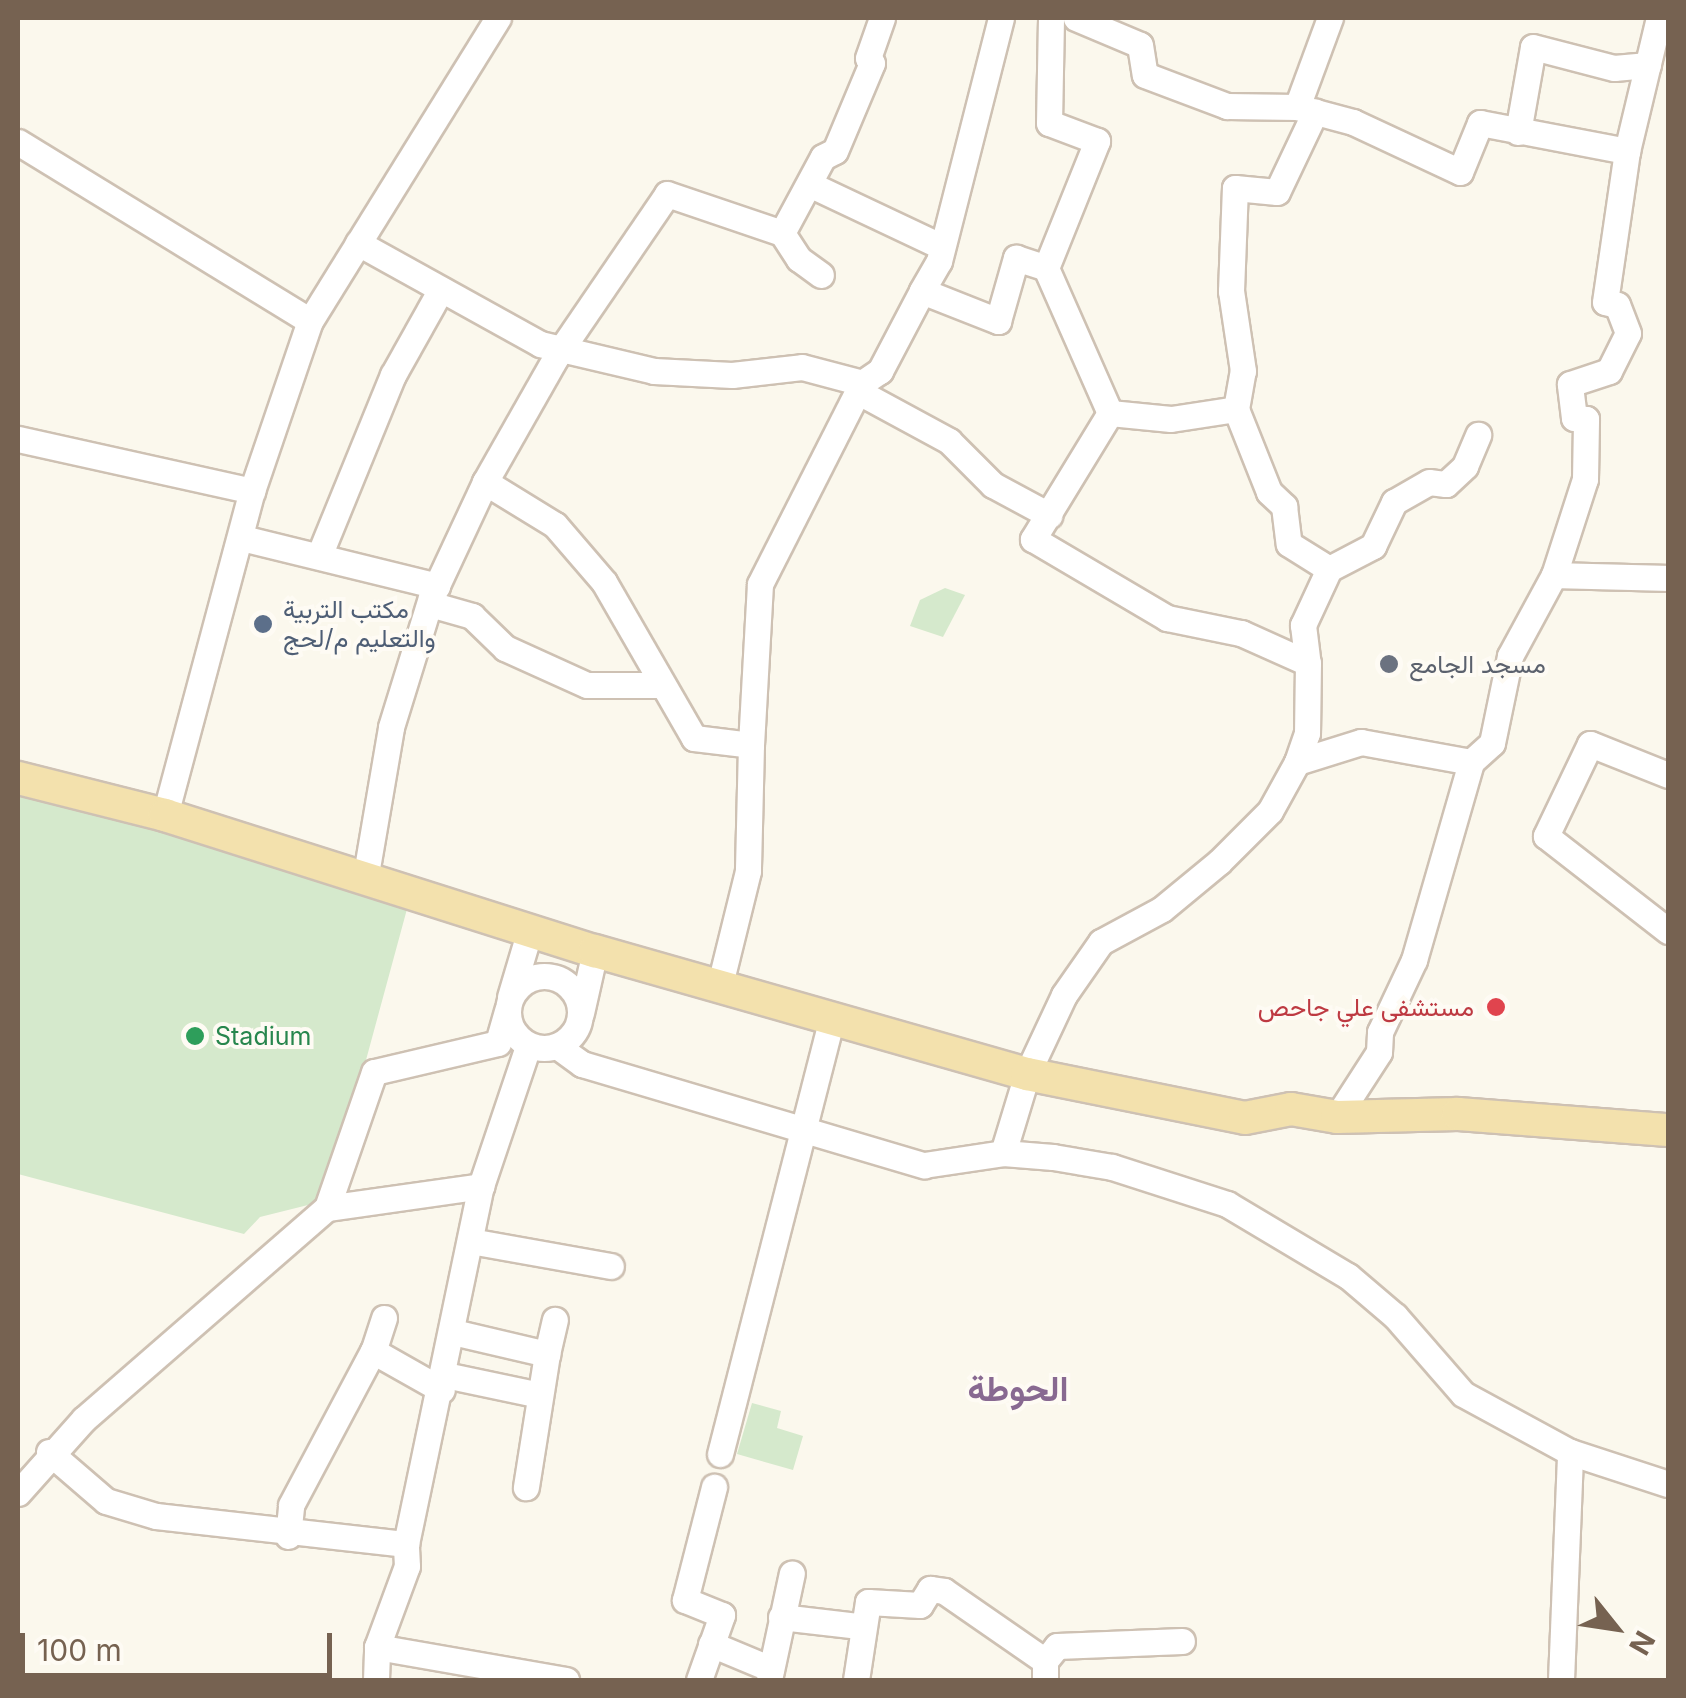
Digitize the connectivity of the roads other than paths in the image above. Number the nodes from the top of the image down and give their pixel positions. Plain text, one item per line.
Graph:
1 (498, 18) edge
2 (882, 18) edge
3 (1001, 18) edge
4 (1052, 18) edge
5 (1076, 18) edge
6 (1330, 18) edge
7 (1660, 18) edge
8 (1648, 65) junction
9 (1306, 109) junction
10 (1518, 132) junction
11 (18, 142) edge
12 (1627, 151) junction
13 (809, 184) junction
14 (782, 233) junction
15 (358, 244) junction
16 (942, 247) junction
17 (1046, 268) junction
18 (821, 275) dead end
19 (441, 289) junction
20 (922, 292) junction
21 (310, 321) junction
22 (561, 350) junction
23 (860, 387) junction
24 (1236, 409) junction
25 (1110, 413) junction
26 (1478, 435) dead end
27 (18, 440) edge
28 (484, 482) junction
29 (252, 491) junction
30 (1049, 515) junction
31 (242, 538) junction
32 (319, 556) junction
33 (1329, 569) junction
34 (1554, 575) junction
35 (1668, 578) edge
36 (433, 595) junction
37 (1308, 663) junction
38 (659, 685) junction
39 (750, 745) junction
40 (1297, 762) junction
41 (1470, 762) junction
42 (1668, 776) edge
43 (18, 778) edge
44 (165, 814) junction
45 (366, 874) junction
46 (530, 930) junction
47 (1668, 932) edge
48 (595, 951) junction
49 (719, 988) junction
50 (509, 1004) junction
51 (580, 1013) junction
52 (831, 1021) junction
53 (528, 1046) junction
54 (556, 1046) junction
55 (1027, 1074) junction
56 (1338, 1117) junction
57 (804, 1128) junction
58 (1668, 1130) edge
59 (1003, 1153) junction
60 (481, 1186) junction
61 (328, 1208) junction
62 (470, 1241) junction
63 (611, 1266) dead end
64 (384, 1318) dead end
65 (555, 1320) dead end
66 (453, 1332) junction
67 (373, 1351) junction
68 (547, 1354) junction
69 (443, 1382) junction
70 (540, 1396) junction
71 (48, 1452) junction
72 (1570, 1452) junction
73 (720, 1454) dead end
74 (1668, 1484) edge
75 (526, 1487) dead end
76 (714, 1487) dead end
77 (18, 1493) edge
78 (288, 1536) junction
79 (406, 1544) junction
80 (792, 1573) dead end
81 (782, 1617) junction
82 (860, 1626) junction
83 (1182, 1641) dead end
84 (710, 1644) junction
85 (377, 1646) junction
86 (1045, 1671) edge
87 (770, 1675) edge
88 (376, 1680) edge
89 (566, 1680) edge
90 (699, 1680) edge
91 (856, 1680) edge
92 (1561, 1680) edge

1 - 15 street
2 - 13 street
3 - 16 street
4 - 17 street
5 - 9 street
6 - 9 street
7 - 8 street
8 - 10 street
8 - 12 street
9 - 10 street
9 - 24 street
10 - 12 street
11 - 21 street
12 - 34 street
13 - 14 street
13 - 16 street
14 - 18 street
14 - 22 street
15 - 19 street
15 - 21 street
16 - 20 street
17 - 20 street
17 - 25 street
19 - 22 street
19 - 32 street
20 - 23 street
21 - 29 street
22 - 23 street
22 - 28 street
23 - 30 street
23 - 39 street
24 - 25 street
24 - 33 street
25 - 30 street
26 - 33 street
27 - 29 street
28 - 36 street
28 - 38 street
29 - 31 street
30 - 37 street
31 - 32 street
31 - 44 street
32 - 36 street
33 - 37 street
34 - 35 street
34 - 41 street
36 - 38 street
36 - 45 street
37 - 40 street
38 - 39 street
39 - 49 street
40 - 41 street
40 - 55 street
41 - 56 street
42 - 47 street
43 - 44 main road
44 - 45 main road
45 - 46 main road
46 - 48 main road
46 - 50 street
48 - 49 main road
48 - 51 street
49 - 52 main road
50 - 51 street
50 - 53 street
50 - 61 street
51 - 54 street
52 - 55 main road
52 - 57 street
53 - 54 street
53 - 60 street
54 - 57 street
55 - 56 main road
55 - 59 street
56 - 58 main road
57 - 59 street
57 - 73 street
59 - 72 street
60 - 61 street
60 - 62 street
61 - 71 street
62 - 63 street
62 - 66 street
64 - 67 street
65 - 68 street
66 - 68 street
66 - 69 street
67 - 69 street
67 - 78 street
68 - 70 street
69 - 70 street
69 - 79 street
70 - 75 street
71 - 77 street
71 - 78 street
72 - 74 street
72 - 92 street
76 - 84 street
78 - 79 street
79 - 85 street
80 - 81 street
81 - 82 street
81 - 87 street
82 - 86 street
82 - 91 street
83 - 86 street
84 - 87 street
84 - 90 street
85 - 88 street
85 - 89 street

